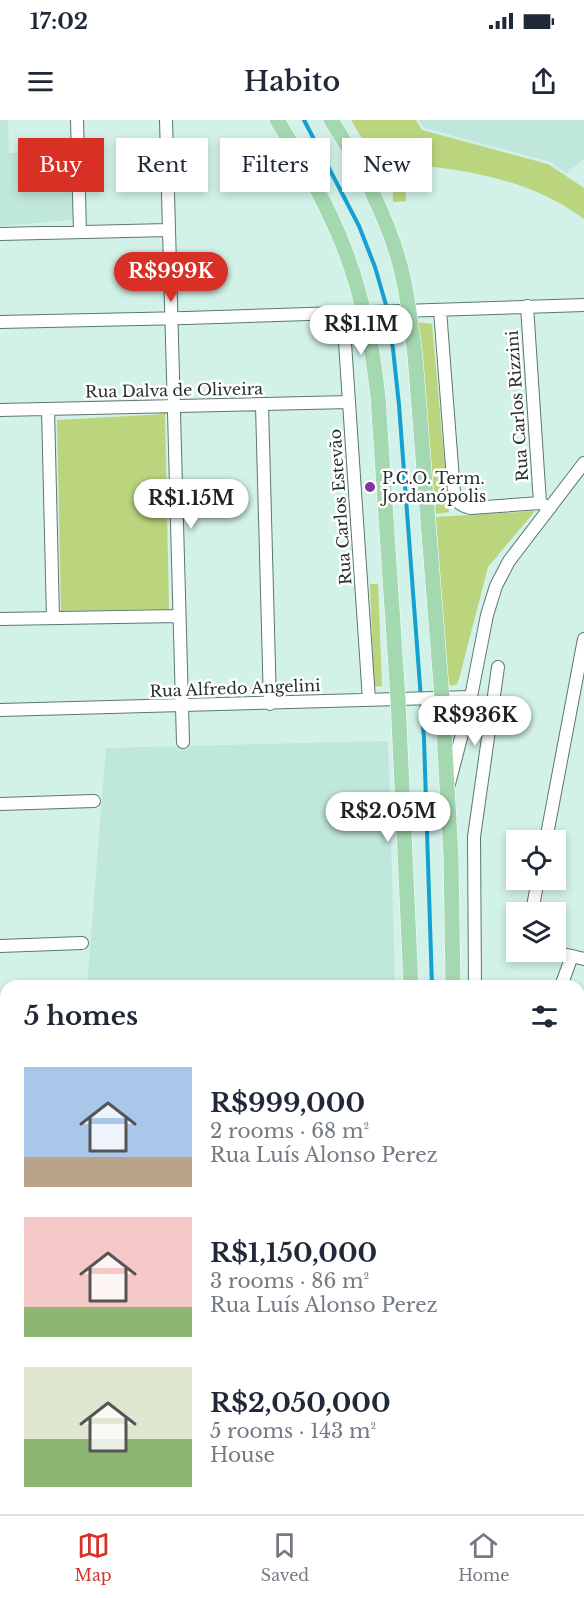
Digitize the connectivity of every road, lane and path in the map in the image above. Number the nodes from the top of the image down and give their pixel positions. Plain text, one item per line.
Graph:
1 (77, 120) edge
2 (166, 120) edge
3 (277, 120) edge
4 (331, 120) edge
5 (168, 230) junction
6 (80, 232) junction
7 (0, 234) edge
8 (526, 306) junction
9 (584, 306) edge
10 (404, 310) junction
11 (440, 310) junction
12 (369, 312) junction
13 (343, 313) junction
14 (171, 318) junction
15 (0, 322) edge
16 (350, 402) junction
17 (262, 405) junction
18 (173, 406) junction
19 (48, 409) junction
20 (0, 410) edge
21 (584, 463) edge
22 (545, 506) junction
23 (178, 616) junction
24 (53, 618) junction
25 (0, 619) edge
26 (584, 639) edge
27 (498, 667) dead end
28 (471, 697) junction
29 (438, 698) junction
30 (403, 699) junction
31 (369, 700) junction
32 (270, 704) junction
33 (181, 706) junction
34 (0, 710) edge
35 (183, 742) dead end
36 (448, 789) junction
37 (94, 801) dead end
38 (0, 804) edge
39 (548, 830) edge
40 (82, 943) dead end
41 (0, 946) edge
42 (578, 958) edge
43 (411, 980) edge
44 (453, 980) edge
45 (475, 980) edge
46 (565, 980) edge

1 - 6 street
2 - 5 street
3 - 12 main road
4 - 10 main road
5 - 6 street
5 - 14 street
6 - 7 street
8 - 9 street
8 - 11 street
8 - 22 street, Rua Carlos Rizzini
10 - 11 street
10 - 12 street
10 - 29 main road
11 - 22 street
12 - 13 street
12 - 30 main road
13 - 14 street
13 - 16 street, Rua Carlos Estevão
14 - 15 street
14 - 18 street
16 - 17 street, Rua Dalva de Oliveira
16 - 31 street, Rua Carlos Estevão
17 - 18 street, Rua Dalva de Oliveira
17 - 32 street
18 - 19 street, Rua Dalva de Oliveira
18 - 23 street
19 - 20 street, Rua Dalva de Oliveira
19 - 24 street
21 - 22 street
22 - 28 street
23 - 24 street
23 - 33 street
24 - 25 street
26 - 39 street
27 - 45 street
28 - 29 street, Rua Alfredo Angelini
28 - 36 street
29 - 30 street, Rua Alfredo Angelini
29 - 36 main road
30 - 31 street, Rua Alfredo Angelini
30 - 43 main road
31 - 32 street, Rua Alfredo Angelini
32 - 33 street, Rua Alfredo Angelini
33 - 34 street, Rua Alfredo Angelini
33 - 35 street
36 - 44 main road
37 - 38 street
40 - 41 street
42 - 46 street

